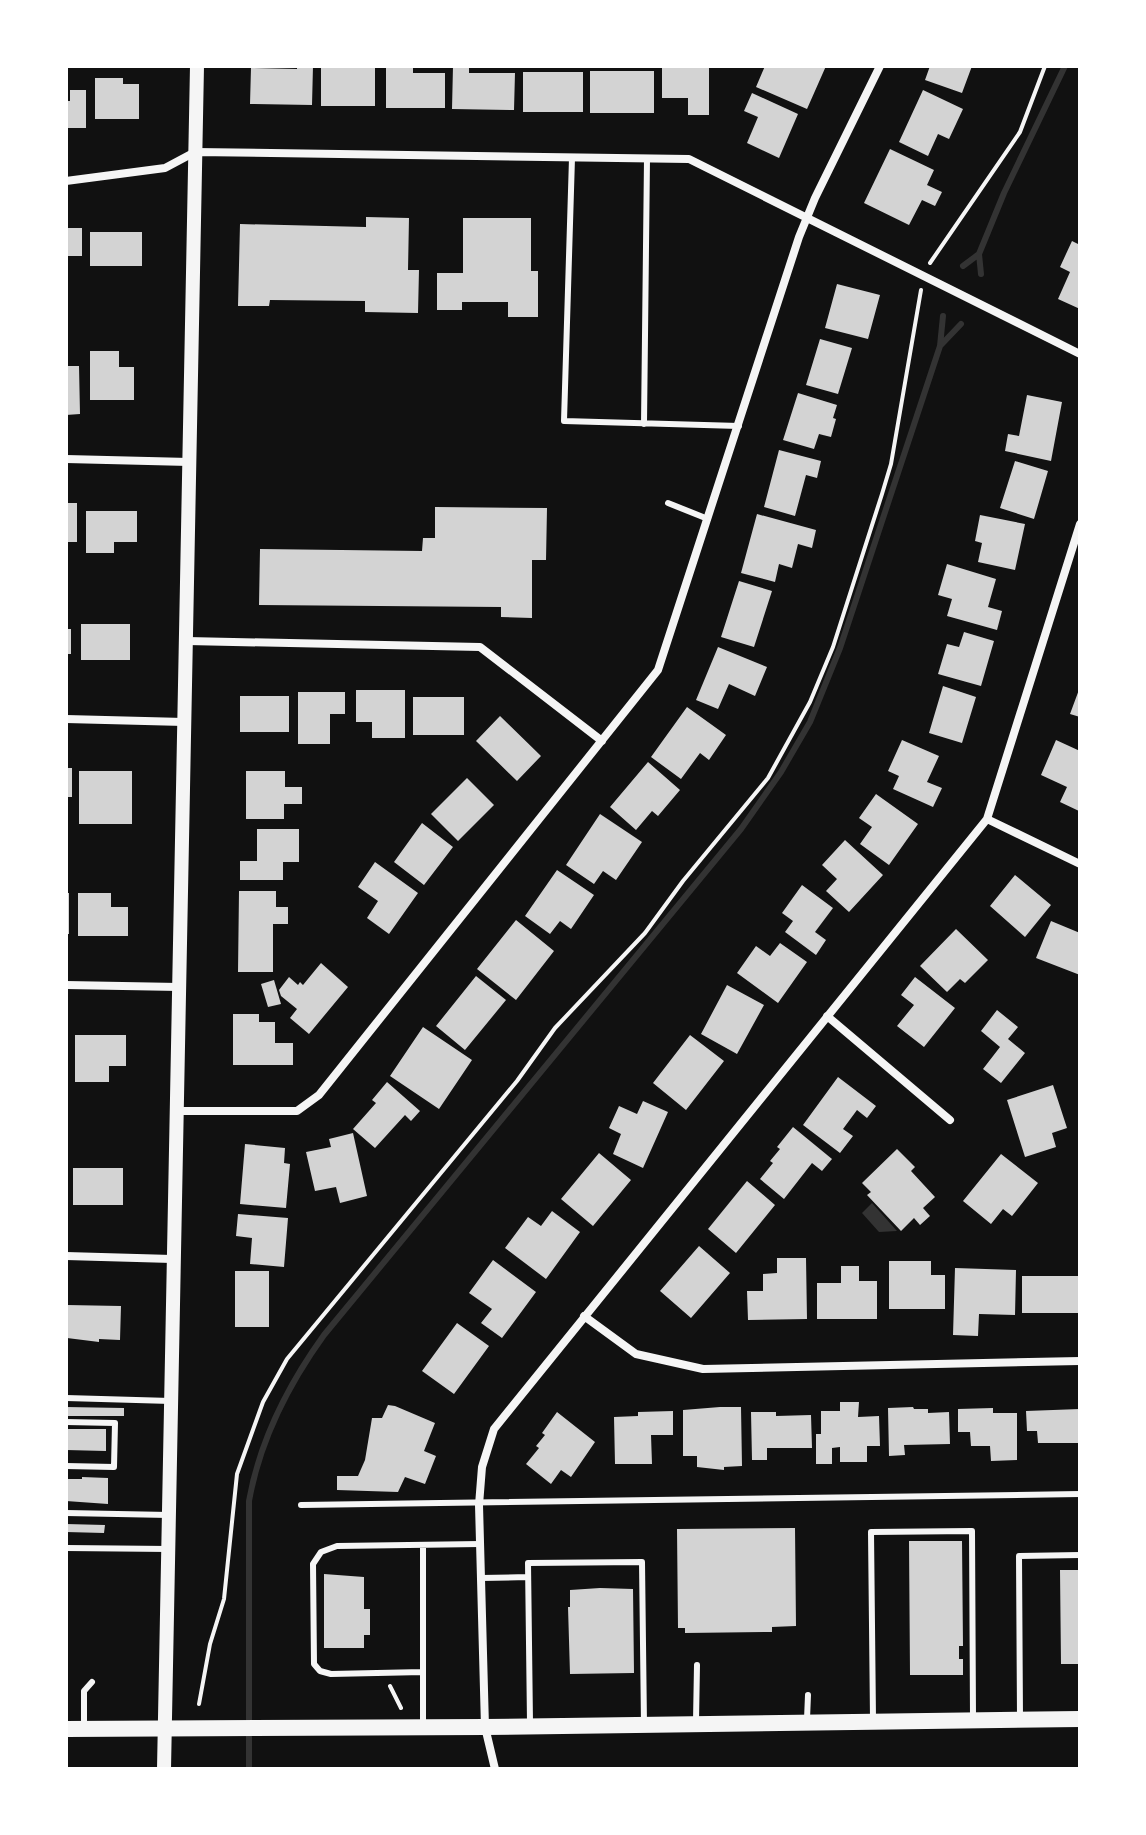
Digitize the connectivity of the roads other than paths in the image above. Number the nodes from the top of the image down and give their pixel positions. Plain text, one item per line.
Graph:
1 (197, 66) edge
2 (880, 66) edge
3 (195, 152) junction
4 (572, 158) junction
5 (647, 159) junction
6 (66, 181) edge
7 (806, 218) junction
8 (1080, 354) edge
9 (644, 424) junction
10 (739, 426) junction
11 (66, 459) edge
12 (189, 462) junction
13 (668, 503) dead end
14 (708, 519) junction
15 (1080, 524) edge
16 (187, 641) junction
17 (66, 719) edge
18 (184, 722) junction
19 (602, 741) junction
20 (987, 819) junction
21 (1080, 864) edge
22 (66, 985) edge
23 (179, 987) junction
24 (827, 1016) junction
25 (177, 1111) junction
26 (950, 1120) dead end
27 (66, 1256) edge
28 (172, 1259) junction
29 (584, 1316) junction
30 (1080, 1361) edge
31 (66, 1398) edge
32 (171, 1401) junction
33 (66, 1422) edge
34 (66, 1466) edge
35 (1080, 1494) edge
36 (301, 1505) dead end
37 (479, 1505) junction
38 (66, 1513) edge
39 (169, 1515) junction
40 (480, 1544) junction
41 (423, 1545) junction
42 (66, 1548) edge
43 (169, 1549) junction
44 (1080, 1555) edge
45 (528, 1577) junction
46 (481, 1578) junction
47 (697, 1665) dead end
48 (423, 1672) junction
49 (92, 1682) dead end
50 (808, 1695) dead end
51 (1080, 1719) edge
52 (1020, 1720) junction
53 (973, 1721) junction
54 (873, 1722) junction
55 (807, 1723) junction
56 (696, 1724) junction
57 (644, 1725) junction
58 (485, 1727) junction
59 (530, 1727) junction
60 (423, 1728) junction
61 (66, 1729) edge
62 (84, 1729) junction
63 (166, 1729) junction
64 (164, 1769) edge
65 (495, 1769) edge

1 - 3 street
2 - 7 street
3 - 4 street
3 - 6 street
3 - 12 street
4 - 5 street
4 - 9 lane
5 - 7 street
5 - 9 lane
7 - 8 street
7 - 10 street
9 - 10 lane
10 - 14 street
11 - 12 street
12 - 16 street
13 - 14 lane
14 - 19 street
15 - 20 street
16 - 18 street
16 - 19 street
17 - 18 street
18 - 23 street
19 - 25 street
20 - 21 street
20 - 24 street
22 - 23 street
23 - 25 street
24 - 26 street
24 - 29 street
25 - 28 street
27 - 28 street
28 - 32 street
29 - 30 street
29 - 37 street
31 - 32 lane
32 - 39 street
33 - 34 lane
35 - 37 lane
36 - 37 lane
37 - 40 street
38 - 39 lane
39 - 43 street
40 - 41 lane
40 - 46 street
41 - 48 lane
41 - 48 lane
42 - 43 lane
43 - 63 street
44 - 52 lane
45 - 46 lane
45 - 57 lane
45 - 59 lane
46 - 58 street
47 - 56 lane
48 - 60 lane
49 - 62 lane
50 - 55 lane
51 - 52 main road
52 - 53 main road
53 - 54 main road
53 - 54 lane
54 - 55 main road
55 - 56 main road
56 - 57 main road
57 - 59 main road
58 - 59 main road
58 - 60 main road
58 - 65 street
60 - 63 main road
61 - 62 main road
62 - 63 main road
63 - 64 street

